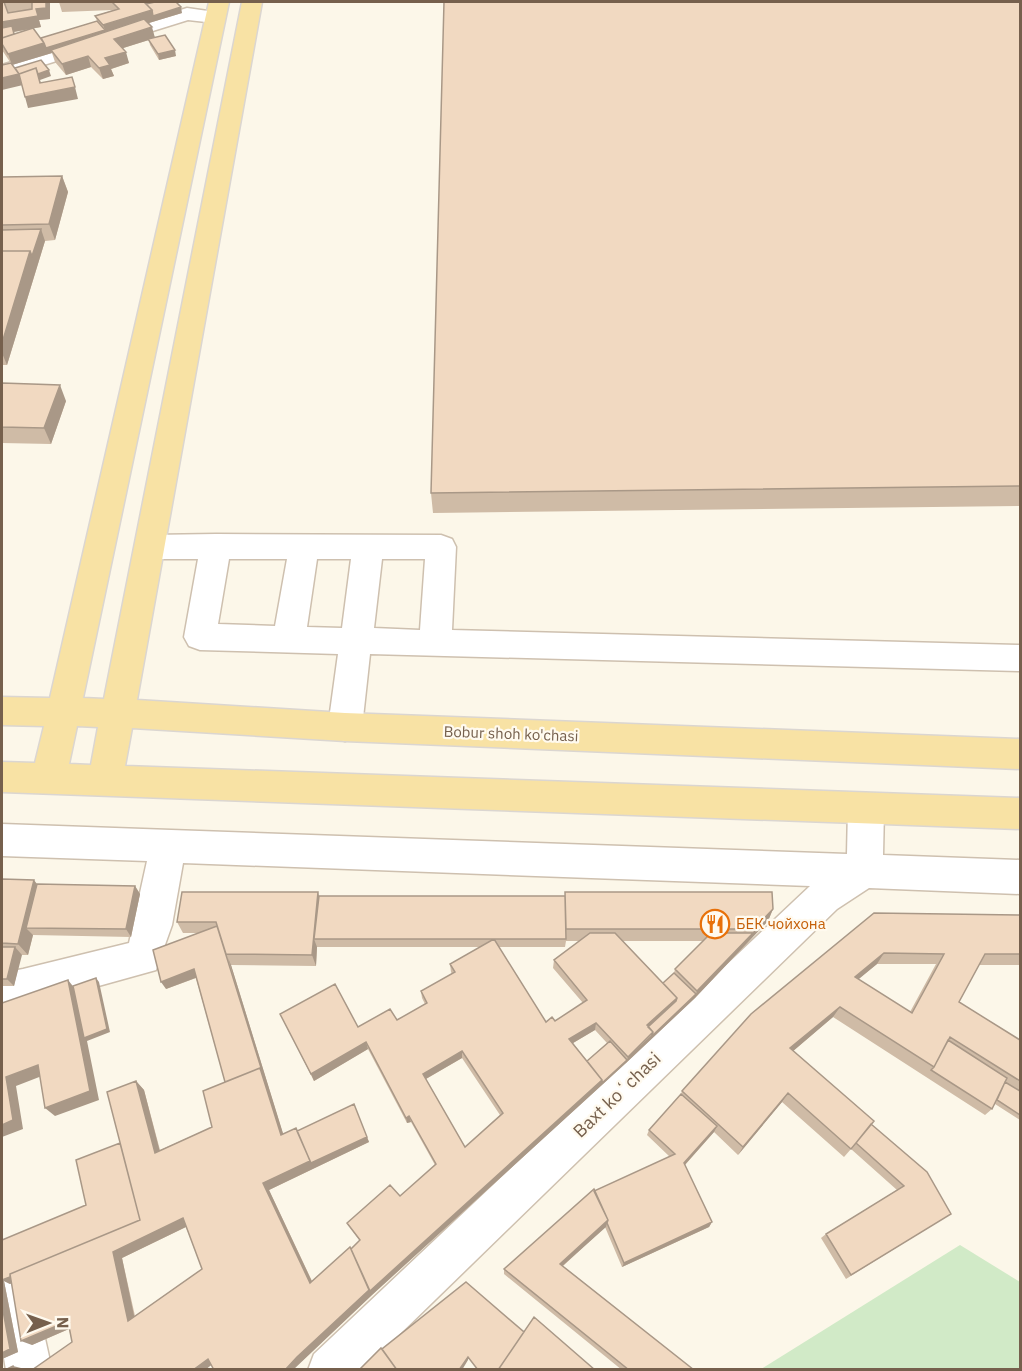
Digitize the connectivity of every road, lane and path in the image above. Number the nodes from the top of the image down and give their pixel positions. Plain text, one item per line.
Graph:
1 (252, 2) edge
2 (215, 17) edge
3 (246, 33) junction
4 (2, 72) edge
5 (216, 546) junction
6 (304, 546) junction
7 (151, 547) junction
8 (368, 547) junction
9 (289, 638) junction
10 (357, 640) junction
11 (435, 642) junction
12 (1020, 658) edge
13 (2, 711) edge
14 (63, 712) junction
15 (117, 713) junction
16 (345, 727) junction
17 (1020, 754) edge
18 (2, 777) edge
19 (49, 778) junction
20 (105, 780) junction
21 (866, 809) junction
22 (1020, 814) edge
23 (2, 840) edge
24 (168, 848) junction
25 (864, 871) junction
26 (1020, 878) edge
27 (2, 991) edge
28 (13, 1292) edge
29 (29, 1370) edge
30 (330, 1370) edge

1 - 3 main road
2 - 3 street
2 - 4 street
2 - 14 main road
3 - 7 main road
5 - 6 street
5 - 7 street
5 - 9 street
6 - 8 street
6 - 9 street
7 - 15 main road
8 - 10 street
8 - 11 street
9 - 10 street
10 - 11 street
10 - 16 street
11 - 12 street
13 - 14 main road, Bobur shoh ko'chasi
14 - 15 main road, Bobur shoh ko'chasi
14 - 19 main road
15 - 16 main road, Bobur shoh ko'chasi
15 - 20 main road
16 - 17 main road, Bobur shoh ko'chasi
18 - 19 main road
19 - 20 main road
20 - 21 main road
21 - 22 main road
21 - 25 street
23 - 24 street
24 - 25 street
24 - 27 street
25 - 26 street
25 - 30 street, Baxt koʻchasi
28 - 29 street

